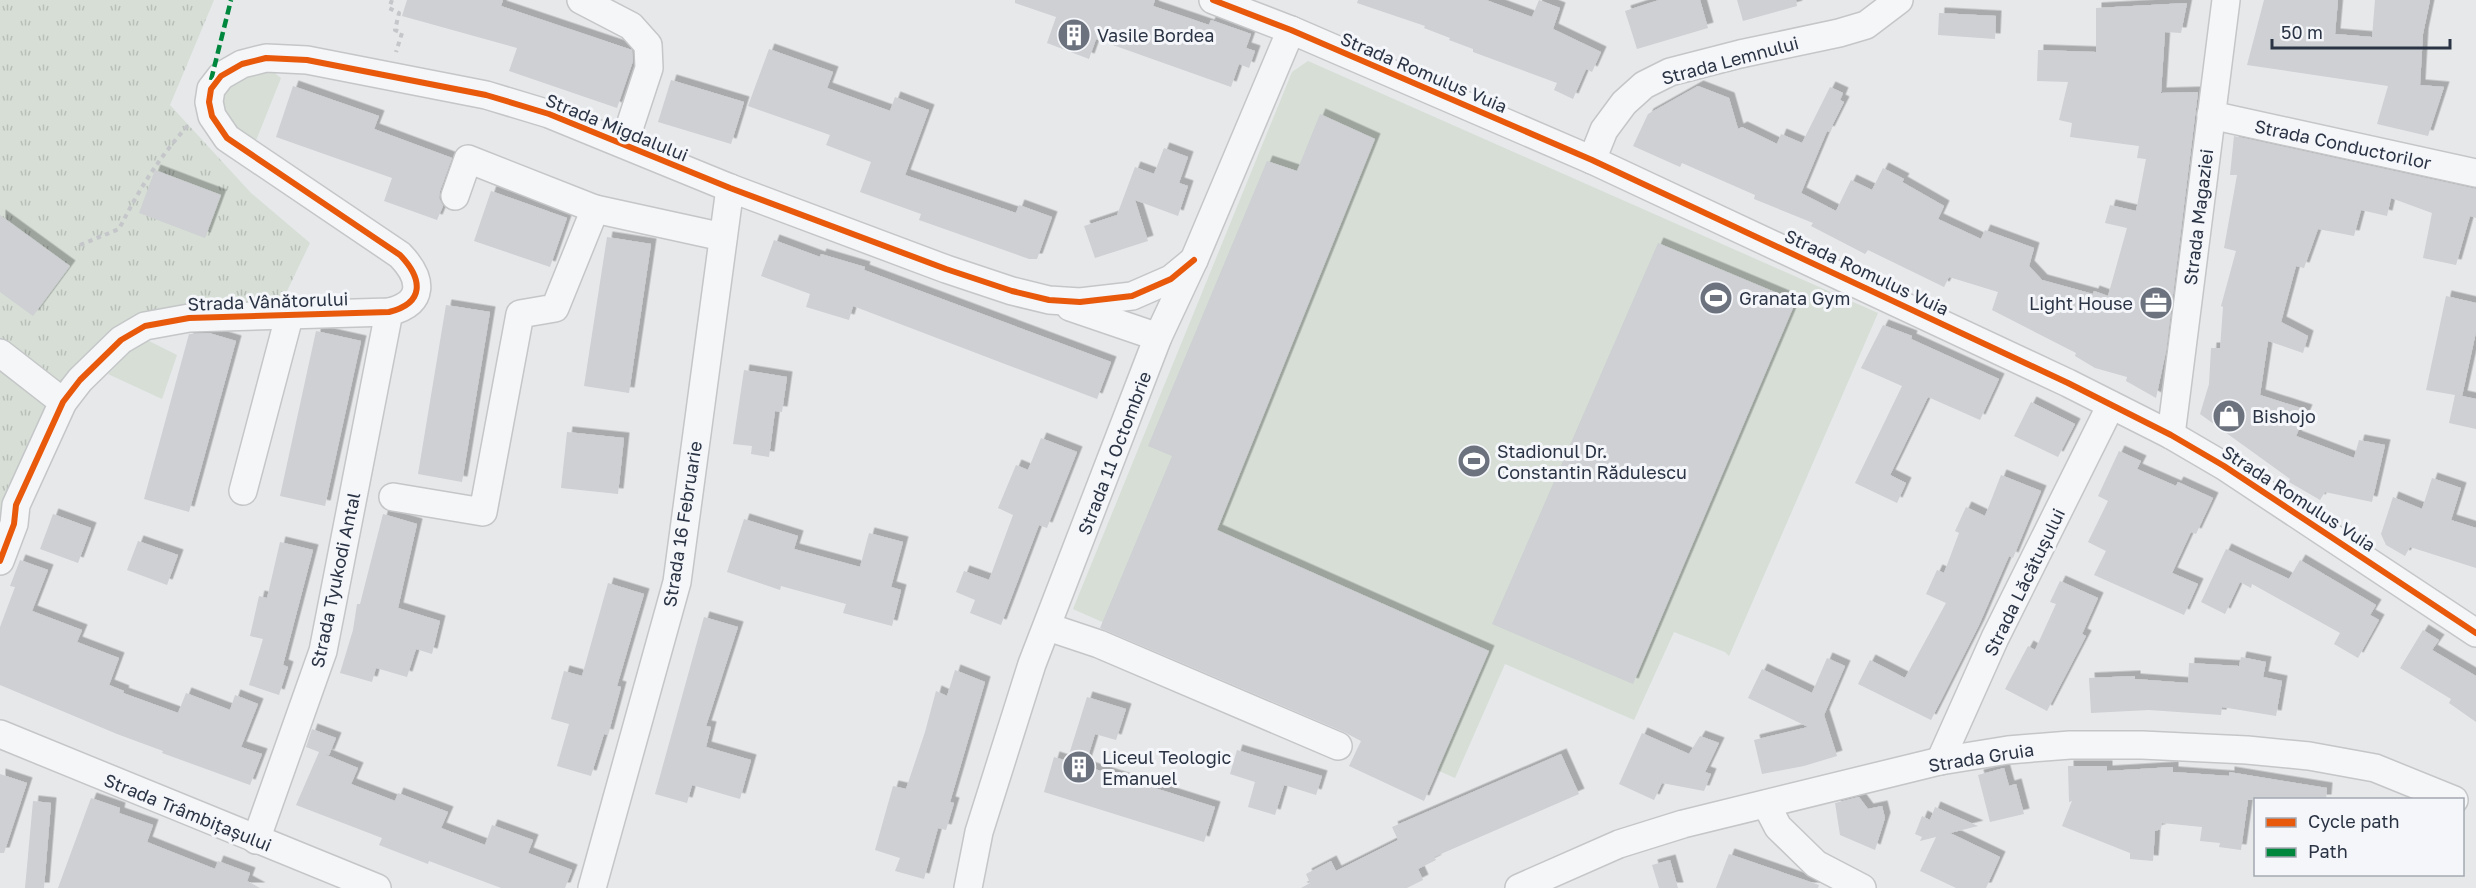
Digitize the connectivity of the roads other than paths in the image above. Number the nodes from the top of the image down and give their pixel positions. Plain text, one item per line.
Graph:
1 (581, 0) edge
2 (1213, 0) edge
3 (1899, 0) edge
4 (2226, 0) edge
5 (1291, 30) junction
6 (2211, 115) junction
7 (624, 144) junction
8 (1592, 160) junction
9 (2476, 172) edge
10 (730, 188) junction
11 (455, 196) dead end
12 (595, 209) junction
13 (723, 237) junction
14 (1194, 260) junction
15 (1049, 300) junction
16 (389, 312) junction
17 (289, 317) junction
18 (1158, 337) junction
19 (0, 353) edge
20 (63, 402) junction
21 (2111, 405) junction
22 (2170, 435) junction
23 (243, 491) dead end
24 (393, 497) dead end
25 (8, 502) edge
26 (0, 561) edge
27 (1048, 627) junction
28 (2476, 633) edge
29 (0, 734) edge
30 (1338, 746) dead end
31 (1940, 761) junction
32 (2449, 798) edge
33 (1766, 804) junction
34 (256, 840) junction
35 (377, 888) edge
36 (592, 888) edge
37 (968, 888) edge
38 (1519, 888) edge
39 (1862, 888) edge

1 - 7 street
2 - 5 street, Strada Romulus Vuia
3 - 8 street, Strada Lemnului
4 - 6 street, Strada Magaziei
5 - 8 street, Strada Romulus Vuia
5 - 14 street, Strada 11 Octombrie
6 - 9 street, Strada Conductorilor
6 - 22 street, Strada Magaziei
7 - 10 street, Strada Migdalului
7 - 16 street, Strada Migdalului
8 - 21 street, Strada Romulus Vuia
10 - 13 street, Strada 16 Februarie
10 - 15 street, Strada Migdalului
11 - 12 street
12 - 13 street
12 - 24 street
13 - 36 street, Strada 16 Februarie
14 - 15 street, Strada Migdalului
14 - 18 street, Strada 11 Octombrie
15 - 18 street, Strada Migdalului
16 - 17 street, Strada Vânătorului
16 - 34 street, Strada Tyukodi Antal
17 - 20 street, Strada Vânătorului
17 - 23 street
18 - 27 street, Strada 11 Octombrie
19 - 20 street
20 - 25 street, Strada Vânătorului
21 - 22 street, Strada Romulus Vuia
21 - 31 street, Strada Lăcătușului
22 - 28 street, Strada Romulus Vuia
25 - 26 street, Strada Vânătorului
27 - 30 street
27 - 37 street, Strada 11 Octombrie
29 - 34 street, Strada Trâmbițașului
31 - 32 street, Strada Gruia
31 - 33 street, Strada Gruia
33 - 38 street, Strada Gruia
33 - 39 street
34 - 35 street, Strada Trâmbițașului

